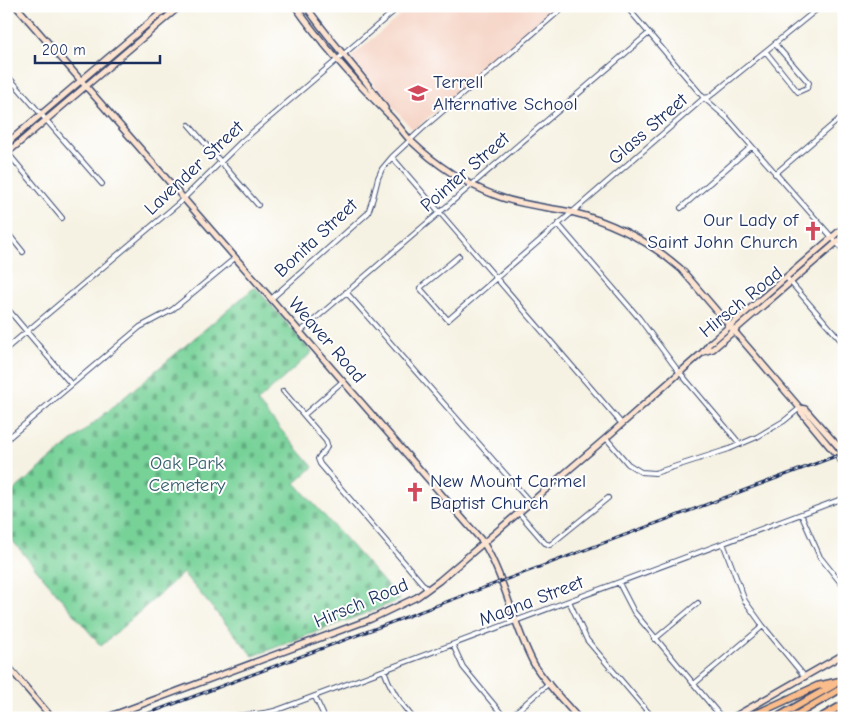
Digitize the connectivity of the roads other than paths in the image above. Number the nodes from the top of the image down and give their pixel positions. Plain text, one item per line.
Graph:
1 (16, 6) edge
2 (169, 6) edge
3 (180, 6) edge
4 (295, 6) edge
5 (306, 6) edge
6 (400, 6) edge
7 (565, 6) edge
8 (626, 6) edge
9 (821, 6) edge
10 (649, 33) junction
11 (775, 44) junction
12 (124, 46) junction
13 (129, 50) junction
14 (766, 52) junction
15 (344, 55) junction
16 (337, 61) junction
17 (6, 74) edge
18 (80, 81) junction
19 (86, 87) junction
20 (704, 98) junction
21 (42, 114) junction
22 (844, 115) edge
23 (392, 118) junction
24 (47, 120) junction
25 (189, 125) dead end
26 (410, 140) junction
27 (6, 144) edge
28 (751, 147) junction
29 (7, 153) edge
30 (392, 157) junction
31 (220, 162) junction
32 (775, 174) junction
33 (102, 184) dead end
34 (471, 185) junction
35 (184, 199) junction
36 (258, 205) dead end
37 (681, 208) dead end
38 (440, 212) junction
39 (572, 213) junction
40 (62, 218) dead end
41 (558, 224) junction
42 (844, 227) edge
43 (6, 231) edge
44 (844, 236) edge
45 (831, 238) junction
46 (836, 242) junction
47 (844, 251) edge
48 (24, 252) dead end
49 (458, 256) dead end
50 (235, 258) junction
51 (786, 277) junction
52 (497, 278) junction
53 (790, 282) junction
54 (346, 292) junction
55 (271, 299) junction
56 (6, 307) edge
57 (730, 325) junction
58 (735, 330) junction
59 (27, 332) junction
60 (300, 332) junction
61 (844, 344) edge
62 (6, 349) edge
63 (703, 352) junction
64 (679, 372) junction
65 (343, 381) junction
66 (71, 384) junction
67 (283, 391) dead end
68 (800, 408) junction
69 (304, 415) junction
70 (622, 424) junction
71 (606, 438) junction
72 (6, 440) edge
73 (740, 444) junction
74 (844, 453) edge
75 (844, 464) edge
76 (608, 498) dead end
77 (844, 498) edge
78 (530, 502) junction
79 (519, 513) junction
80 (801, 514) junction
81 (484, 542) junction
82 (723, 544) junction
83 (619, 583) junction
84 (844, 587) edge
85 (427, 589) junction
86 (569, 601) junction
87 (698, 603) dead end
88 (517, 620) junction
89 (763, 626) junction
90 (656, 639) junction
91 (452, 645) junction
92 (844, 654) edge
93 (6, 664) edge
94 (384, 670) junction
95 (805, 677) junction
96 (843, 683) edge
97 (549, 684) junction
98 (694, 684) junction
99 (315, 697) junction
100 (844, 704) edge
101 (52, 718) edge
102 (105, 718) edge
103 (225, 718) edge
104 (325, 718) edge
105 (413, 718) edge
106 (505, 718) edge
107 (509, 718) edge
108 (578, 718) edge
109 (653, 718) edge
110 (722, 718) edge
111 (732, 718) edge
112 (747, 718) edge
113 (776, 718) edge
114 (791, 718) edge
115 (820, 718) edge

1 - 18 main road, Weaver Road
2 - 12 main road
3 - 13 main road
4 - 16 main road
5 - 15 main road
6 - 15 street, Lavender Street
7 - 26 street, Bonita Street
8 - 10 street
9 - 11 street, Glass Street
10 - 20 street
10 - 34 street, Pointer Street
11 - 14 street, Glass Street
11 - 14 street
12 - 13 main road
12 - 18 main road
13 - 19 main road
14 - 20 street, Glass Street
15 - 16 street, Lavender Street
15 - 23 main road
16 - 23 main road
16 - 31 street, Lavender Street
17 - 21 street
18 - 19 main road, Weaver Road
18 - 21 main road
19 - 24 main road
19 - 35 main road, Weaver Road
20 - 28 street
20 - 39 street, Glass Street
21 - 24 street
21 - 27 main road
22 - 32 street
23 - 26 main road
24 - 29 main road
24 - 33 street
25 - 31 street
26 - 30 street, Bonita Street
26 - 34 main road
28 - 32 street
28 - 37 street
29 - 40 street
30 - 38 street
30 - 55 street, Bonita Street
31 - 35 street, Lavender Street
31 - 36 street
32 - 45 street
34 - 38 street, Pointer Street
34 - 39 main road
35 - 50 main road, Weaver Road
35 - 59 street, Lavender Street
38 - 52 street
38 - 54 street, Pointer Street
39 - 41 street, Glass Street
39 - 57 main road
41 - 52 street, Glass Street
41 - 64 street
42 - 45 main road, Hirsch Road
43 - 48 street
44 - 46 main road, Hirsch Road
45 - 46 street
45 - 51 main road, Hirsch Road
46 - 47 street
46 - 53 main road, Hirsch Road
49 - 52 street, Glass Street
50 - 55 main road, Weaver Road
50 - 66 street
51 - 53 street
51 - 57 main road, Hirsch Road
52 - 70 street
53 - 58 main road, Hirsch Road
53 - 61 street
54 - 60 street, Pointer Street
54 - 78 street
55 - 60 main road, Weaver Road
56 - 59 street
57 - 58 main road
57 - 63 main road, Hirsch Road
58 - 63 main road, Hirsch Road
58 - 68 main road
59 - 62 street, Lavender Street
59 - 66 street
60 - 65 main road, Weaver Road
63 - 64 main road, Hirsch Road
64 - 70 main road, Hirsch Road
64 - 73 street
65 - 69 street
65 - 81 main road, Weaver Road
66 - 72 street
67 - 69 street
68 - 73 street
68 - 74 main road
68 - 75 main road
69 - 85 street
70 - 71 main road, Hirsch Road
71 - 73 street
71 - 78 main road, Hirsch Road
76 - 79 street
77 - 80 street, Magna Street
78 - 79 main road, Hirsch Road
79 - 81 main road, Hirsch Road
80 - 82 street, Magna Street
80 - 84 street
81 - 85 main road, Hirsch Road
81 - 88 main road, Weaver Road
82 - 83 street, Magna Street
82 - 89 street
83 - 86 street, Magna Street
83 - 90 street
85 - 102 main road, Hirsch Road
86 - 88 street, Magna Street
86 - 109 street
87 - 90 street
88 - 91 street, Magna Street
88 - 97 main road, Weaver Road
89 - 95 street
89 - 98 street
90 - 98 street
91 - 94 street, Magna Street
91 - 106 street
92 - 95 main road
93 - 101 main road
94 - 99 street, Magna Street
94 - 105 street
95 - 111 main road
96 - 112 highway
96 - 113 highway
96 - 114 highway
97 - 107 street
97 - 108 main road, Weaver Road
98 - 110 street
99 - 103 street, Magna Street
99 - 104 street
100 - 115 highway

